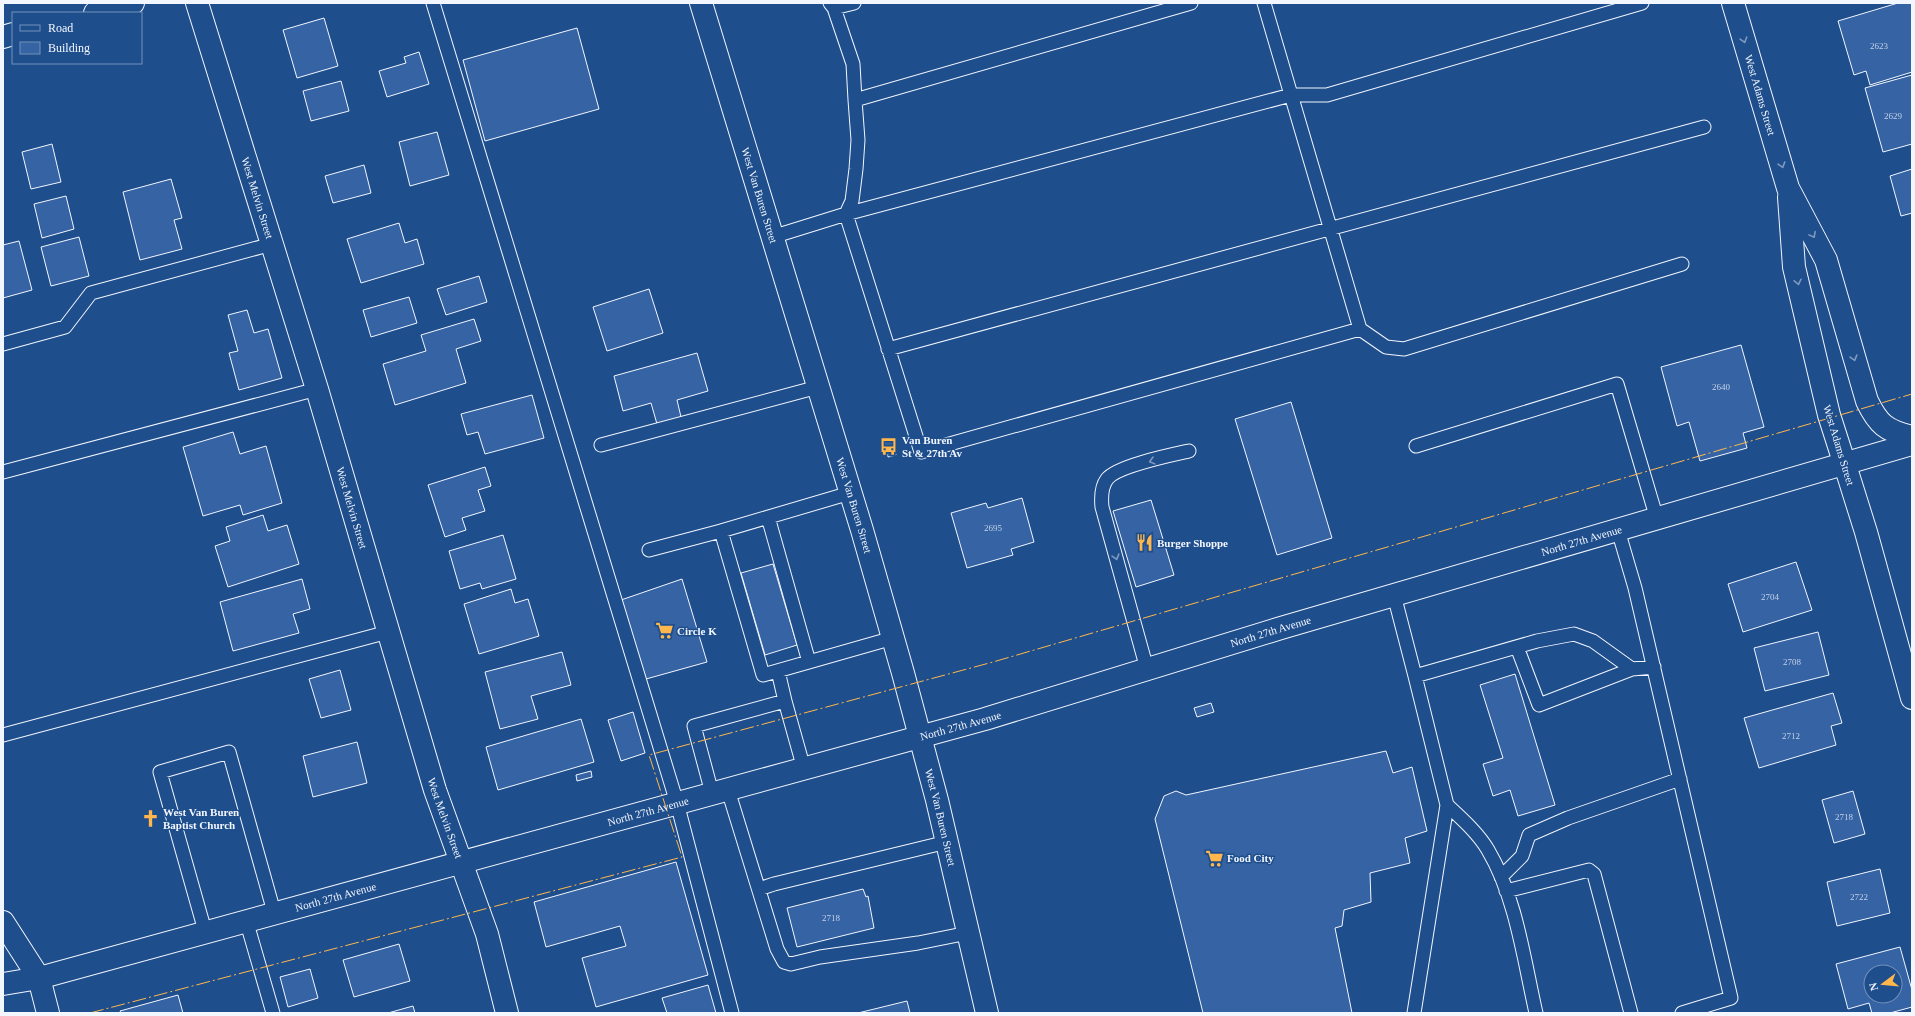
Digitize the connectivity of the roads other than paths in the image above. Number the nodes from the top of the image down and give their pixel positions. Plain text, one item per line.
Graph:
1 (133, 3) edge
2 (197, 3) edge
3 (433, 3) edge
4 (701, 3) edge
5 (854, 3) edge
6 (1191, 3) edge
7 (1264, 3) edge
8 (1642, 3) edge
9 (1733, 3) edge
10 (832, 6) edge
11 (98, 12) edge
12 (1291, 95) junction
13 (856, 100) junction
14 (1704, 127) dead end
15 (1788, 188) junction
16 (846, 214) junction
17 (1330, 229) junction
18 (772, 238) junction
19 (272, 244) junction
20 (1682, 264) dead end
21 (1360, 329) junction
22 (3, 344) edge
23 (888, 349) junction
24 (818, 387) junction
25 (317, 389) junction
26 (1912, 437) edge
27 (1912, 444) edge
28 (601, 445) dead end
29 (1416, 446) dead end
30 (1190, 450) dead end
31 (1845, 465) junction
32 (3, 472) edge
33 (850, 493) junction
34 (768, 517) junction
35 (1657, 519) junction
36 (1618, 530) junction
37 (721, 531) junction
38 (649, 550) dead end
39 (1394, 596) junction
40 (388, 632) junction
41 (893, 638) junction
42 (1517, 647) junction
43 (809, 662) junction
44 (1654, 667) junction
45 (1148, 669) junction
46 (1632, 669) junction
47 (778, 671) junction
48 (1415, 676) junction
49 (1912, 698) edge
50 (785, 701) junction
51 (3, 735) edge
52 (920, 737) junction
53 (804, 769) junction
54 (1680, 779) junction
55 (720, 792) junction
56 (677, 803) junction
57 (1447, 805) junction
58 (947, 842) junction
59 (461, 862) junction
60 (1501, 877) junction
61 (759, 889) junction
62 (1506, 891) junction
63 (274, 912) junction
64 (246, 920) junction
65 (3, 922) edge
66 (205, 931) junction
67 (968, 933) junction
68 (39, 978) junction
69 (3, 984) edge
70 (48, 1013) edge
71 (273, 1013) edge
72 (507, 1013) edge
73 (732, 1013) edge
74 (987, 1013) edge
75 (1414, 1013) edge
76 (1536, 1013) edge
77 (1632, 1013) edge
78 (1682, 1013) edge

1 - 11 main road
2 - 19 main road, West Melvin Street
3 - 56 lane
4 - 18 main road, West Van Buren Street
5 - 10 lane
6 - 13 lane
7 - 12 lane
8 - 12 lane
9 -> 15 main road, West Adams Street
10 - 13 lane
12 - 16 lane
12 - 17 lane
13 - 16 lane
14 - 17 lane
15 -> 26 main road, West Adams Street
15 -> 31 main road, West Adams Street
16 - 18 lane
16 - 23 lane
17 - 21 lane
17 - 23 lane
18 - 24 main road, West Van Buren Street
19 - 22 lane
19 - 25 main road, West Melvin Street
20 - 21 lane
21 - 23 lane
24 - 28 lane
24 - 33 main road, West Van Buren Street
25 - 32 lane
25 - 40 main road, West Melvin Street
27 - 31 main road, North 27th Avenue
29 - 35 lane
30 -> 45 lane
31 - 35 main road, North 27th Avenue
31 - 49 main road, West Adams Street
33 - 34 lane
33 - 41 main road, West Van Buren Street
34 - 37 lane
34 - 43 lane
35 - 36 main road, North 27th Avenue
36 - 39 main road, North 27th Avenue
36 - 44 lane
37 - 38 lane
37 - 47 lane
39 - 45 main road, North 27th Avenue
39 - 48 lane
40 - 51 lane
40 - 59 main road, West Melvin Street
41 - 43 lane
41 - 52 main road, West Van Buren Street
42 - 46 lane
42 - 46 lane
42 - 48 lane
43 - 47 lane
44 - 46 lane
44 - 54 lane
45 - 52 main road, North 27th Avenue
47 - 50 lane
48 - 57 lane
50 - 53 lane
50 - 55 lane
52 - 53 main road, North 27th Avenue
52 - 58 main road, West Van Buren Street
53 - 55 main road, North 27th Avenue
54 - 60 lane
54 - 78 lane
55 - 56 main road, North 27th Avenue
55 - 61 lane
56 - 59 main road, North 27th Avenue
56 - 73 lane
57 - 60 lane
57 - 75 lane
58 - 61 lane
58 - 67 main road, West Van Buren Street
59 - 63 main road, North 27th Avenue
59 - 72 main road, West Melvin Street
60 - 62 lane
61 - 67 lane
62 - 76 lane
62 - 77 lane
63 - 64 main road, North 27th Avenue
63 - 66 lane
64 - 66 main road, North 27th Avenue
64 - 71 lane
65 - 68 main road
66 - 68 main road, North 27th Avenue
67 - 74 main road, West Van Buren Street
68 - 69 main road, North 27th Avenue
68 - 70 main road

